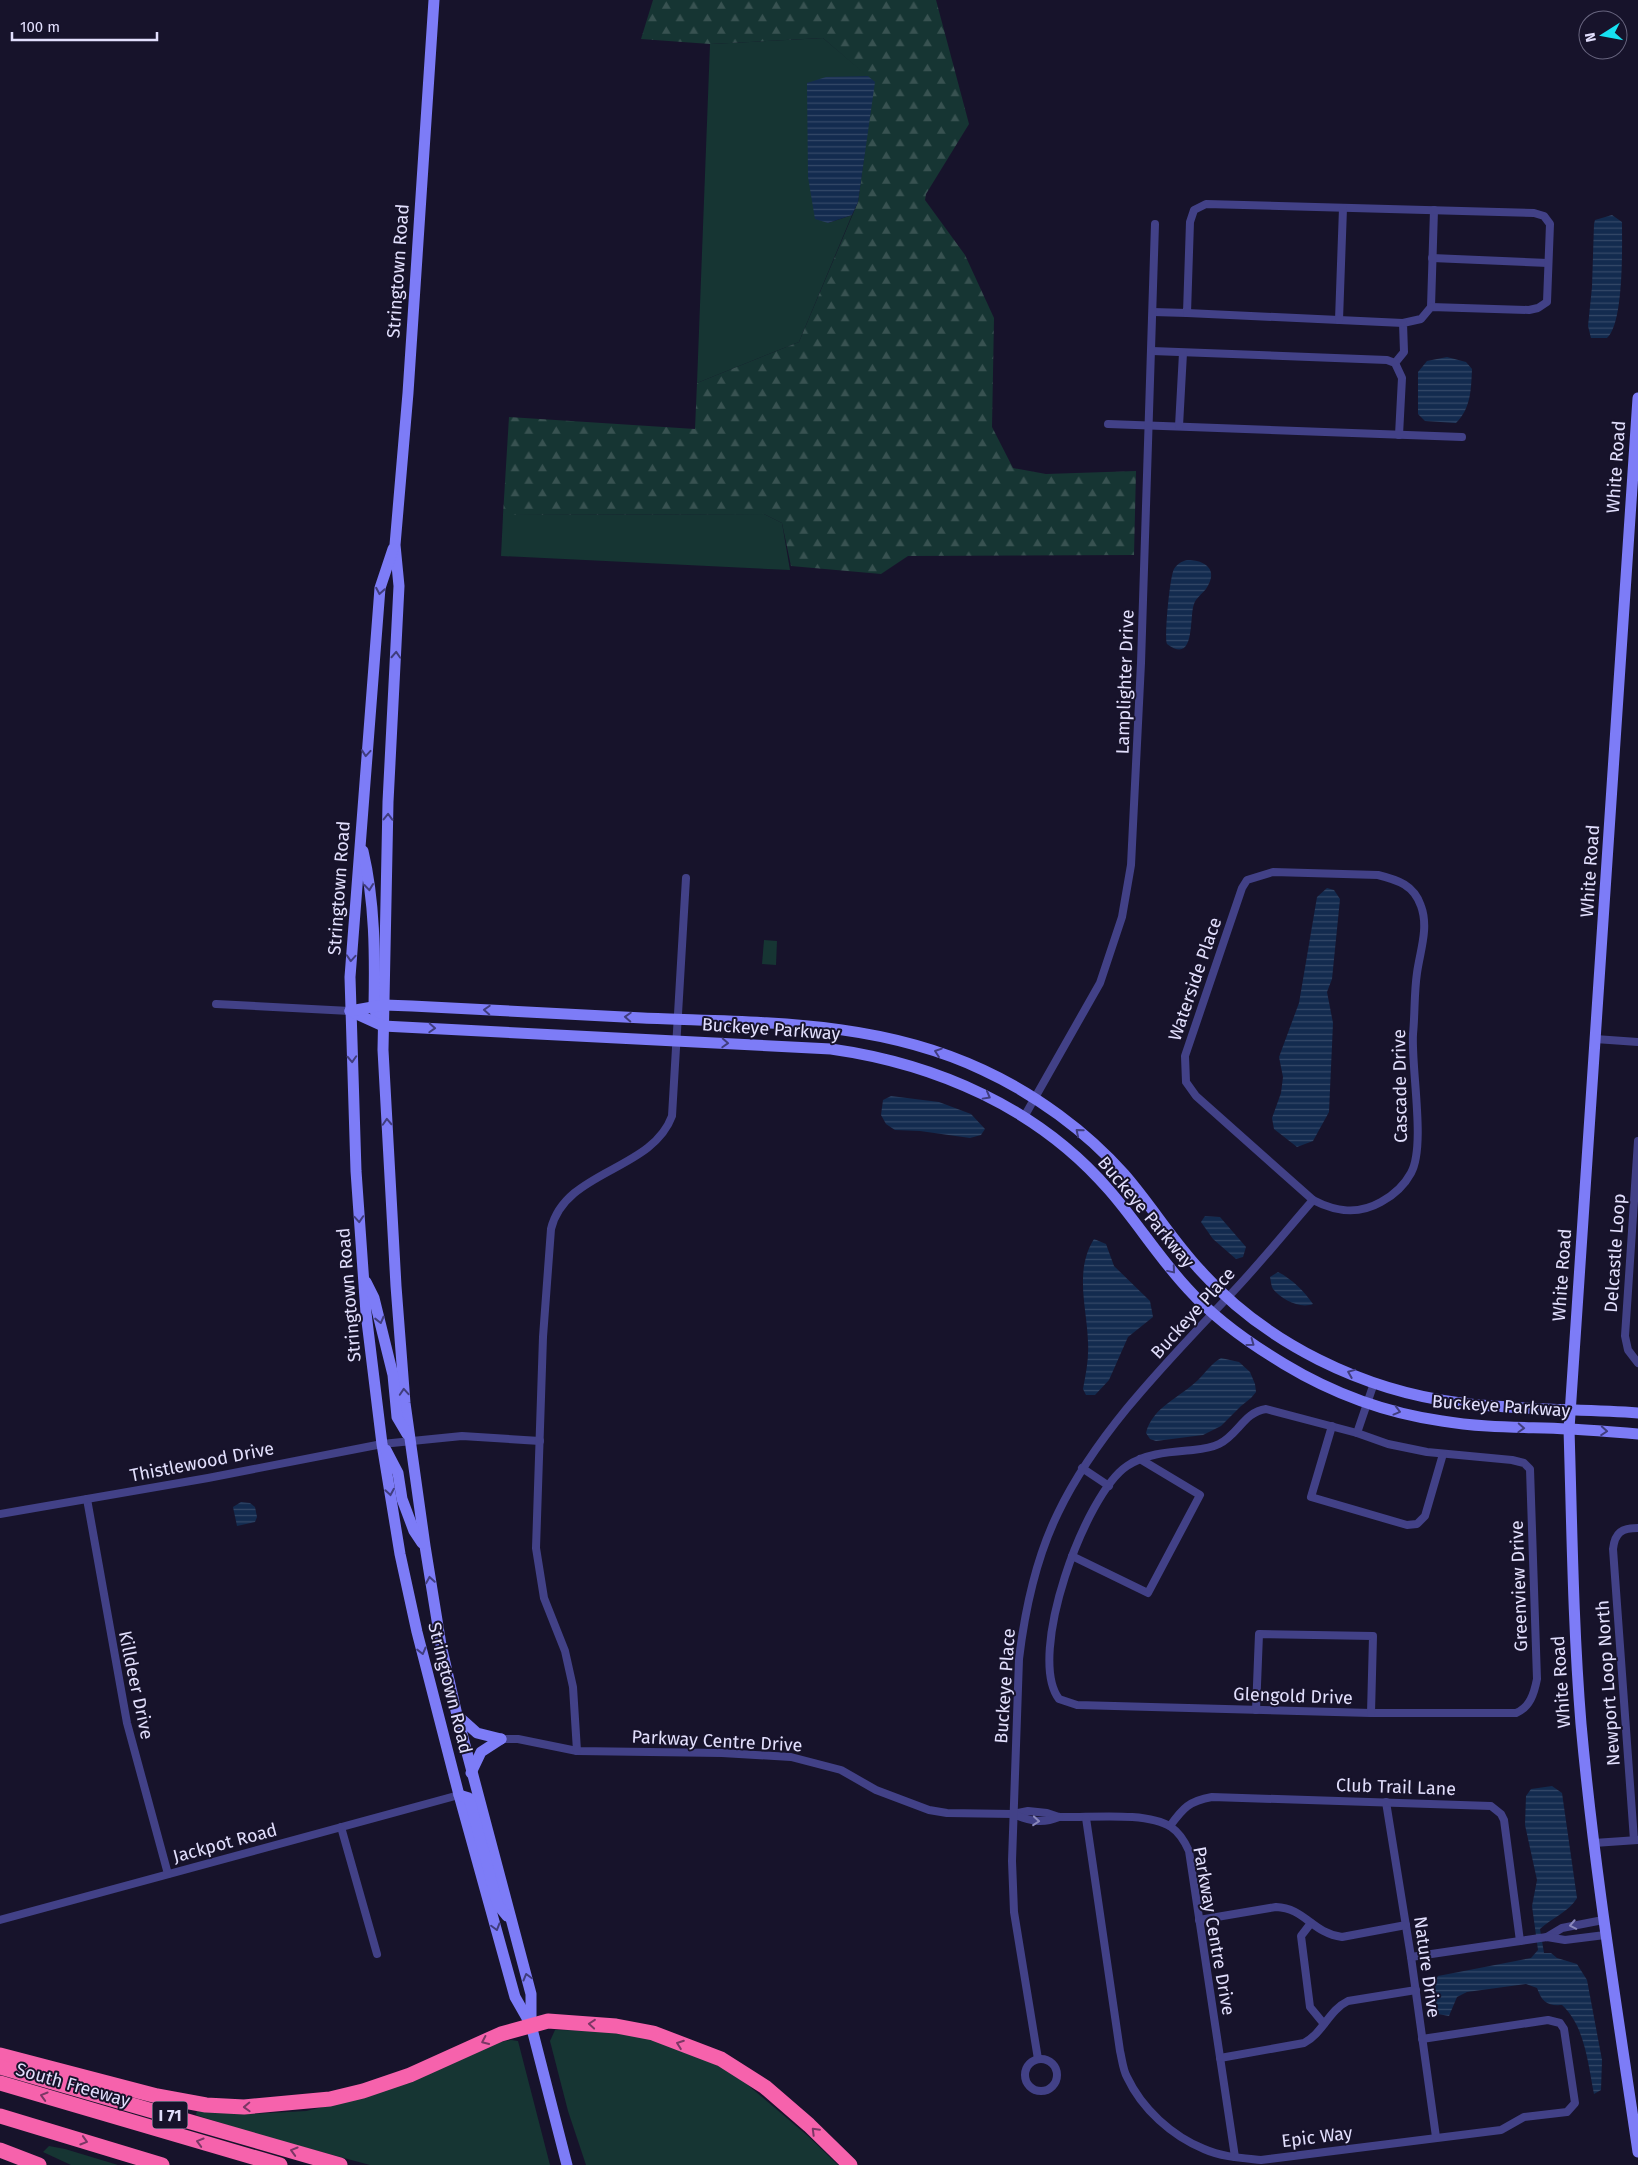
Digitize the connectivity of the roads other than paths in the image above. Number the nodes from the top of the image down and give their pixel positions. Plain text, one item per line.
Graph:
1 (434, 0) edge
2 (1343, 208) junction
3 (1434, 210) junction
4 (1155, 224) dead end
5 (1432, 258) junction
6 (1548, 263) junction
7 (1431, 307) junction
8 (1153, 312) junction
9 (1187, 313) junction
10 (1339, 320) junction
11 (1403, 322) junction
12 (1152, 351) junction
13 (1183, 353) junction
14 (1396, 363) junction
15 (1638, 398) edge
16 (1108, 424) dead end
17 (1149, 426) junction
18 (1180, 426) junction
19 (1399, 435) junction
20 (1462, 437) dead end
21 (395, 545) junction
22 (360, 839) junction
23 (686, 878) dead end
24 (1410, 887) joint
25 (216, 1004) dead end
26 (379, 1006) junction
27 (350, 1011) junction
28 (677, 1019) junction
29 (383, 1026) junction
30 (1595, 1039) junction
31 (676, 1040) junction
32 (1638, 1042) edge
33 (1035, 1099) junction
34 (1024, 1117) junction
35 (1638, 1141) edge
36 (1313, 1200) junction
37 (1635, 1240) edge
38 (363, 1275) junction
39 (1228, 1297) junction
40 (1212, 1313) junction
41 (1638, 1363) edge
42 (1374, 1383) junction
43 (1367, 1402) junction
44 (1571, 1409) junction
45 (1638, 1413) edge
46 (1332, 1426) junction
47 (1569, 1429) junction
48 (1357, 1433) junction
49 (1638, 1434) edge
50 (410, 1440) junction
51 (540, 1441) junction
52 (382, 1444) junction
53 (1443, 1454) junction
54 (1140, 1459) junction
55 (1082, 1468) junction
56 (1109, 1486) junction
57 (87, 1499) junction
58 (0, 1514) edge
59 (1638, 1528) edge
60 (425, 1546) junction
61 (1072, 1556) junction
62 (1526, 1707) joint
63 (1256, 1710) junction
64 (1371, 1713) junction
65 (457, 1716) junction
66 (500, 1740) junction
67 (577, 1751) junction
68 (471, 1773) junction
69 (459, 1796) junction
70 (1386, 1802) junction
71 (1013, 1814) junction
72 (1086, 1818) junction
73 (1170, 1826) junction
74 (341, 1827) junction
75 (1636, 1840) edge
76 (1594, 1843) junction
77 (168, 1874) junction
78 (0, 1920) edge
79 (511, 1920) junction
80 (1199, 1920) junction
81 (1603, 1920) junction
82 (1311, 1923) junction
83 (1406, 1925) junction
84 (1605, 1935) junction
85 (1547, 1937) junction
86 (1520, 1941) junction
87 (377, 1954) dead end
88 (1411, 1958) junction
89 (1416, 1990) junction
90 (1324, 2024) junction
91 (531, 2025) junction
92 (1422, 2038) junction
93 (0, 2055) edge
94 (1220, 2058) junction
95 (1038, 2059) junction
96 (0, 2067) edge
97 (0, 2083) edge
98 (0, 2116) edge
99 (1436, 2137) junction
100 (0, 2150) edge
101 (1638, 2152) edge
102 (1235, 2157) junction
103 (39, 2165) edge
104 (162, 2165) edge
105 (280, 2165) edge
106 (340, 2165) edge
107 (567, 2165) edge
108 (850, 2165) edge

1 - 21 street, Stringtown Road
2 - 3 street
2 - 9 street
2 - 10 street
3 - 5 street
3 - 6 street
4 - 8 street, Lamplighter Drive
5 - 6 street
5 - 7 street
6 - 7 street
7 - 11 street
8 - 9 street
8 - 12 street, Lamplighter Drive
9 - 10 street
10 - 11 street
11 - 14 street
12 - 13 street
12 - 17 street, Lamplighter Drive
13 - 14 street
13 - 18 street
14 - 19 street
15 - 30 street, White Road
16 - 17 street
17 - 18 street
17 - 33 street, Lamplighter Drive
18 - 19 street
19 - 20 street
21 -> 22 street, Stringtown Road
26 -> 21 street, Stringtown Road
22 -> 26 street
22 -> 27 street, Stringtown Road
23 - 28 street
24 - 36 street, Cascade Drive
24 - 36 street, Waterside Place
25 - 27 street, Buckeye Parkway
26 - 27 street, Buckeye Parkway
28 -> 26 street, Buckeye Parkway
26 - 29 street, Stringtown Road
27 - 29 street, Buckeye Parkway
27 -> 38 street, Stringtown Road
28 - 31 street
33 -> 28 street, Buckeye Parkway
29 -> 31 street, Buckeye Parkway
50 -> 29 street, Stringtown Road
30 - 32 street
30 - 44 street, White Road
31 -> 34 street, Buckeye Parkway
31 - 51 street
33 - 34 street, Lamplighter Drive
39 -> 33 street, Buckeye Parkway
34 -> 40 street, Buckeye Parkway
35 - 37 street, Delcastle Loop
36 - 39 street, Buckeye Place
37 - 41 street, Delcastle Loop
38 -> 50 street
38 - 52 street, Stringtown Road
39 - 40 street, Buckeye Place
42 -> 39 street, Buckeye Parkway
40 -> 43 street, Buckeye Parkway
40 - 55 street, Buckeye Place
42 - 43 street
42 - 44 street, Buckeye Parkway
43 -> 47 street, Buckeye Parkway
43 - 48 street
44 - 45 street, Buckeye Parkway
44 - 47 street, White Road
46 - 48 street
46 - 53 street
46 - 54 street
47 -> 49 street, Buckeye Parkway
47 - 76 street, White Road
48 - 53 street
50 - 51 street, Thistlewood Drive
50 - 52 street, Thistlewood Drive
50 - 60 street, Stringtown Road
51 - 67 street
52 - 57 street, Thistlewood Drive
52 - 60 street
52 -> 69 street, Stringtown Road
53 - 62 street, Greenview Drive
54 - 56 street
54 - 61 street
55 - 56 street
55 - 71 street, Buckeye Place
56 - 61 street
57 - 58 street, Thistlewood Drive
57 - 77 street, Killdeer Drive
59 - 75 street, Newport Loop North
65 -> 60 street, Stringtown Road
61 - 63 street, Glengold Drive
62 - 64 street, Glengold Drive
63 - 64 street, Glengold Drive
63 - 64 street
65 - 66 street
65 - 68 street, Stringtown Road
66 - 67 street, Parkway Centre Drive
66 - 68 street
67 - 71 street, Parkway Centre Drive
68 - 79 street, Stringtown Road
69 - 74 street, Jackpot Road
69 - 79 street
69 -> 91 street, Stringtown Road
70 - 73 street, Club Trail Lane
70 - 83 street, Nature Drive
70 - 86 street, Club Trail Lane
71 - 72 street, Parkway Centre Drive
71 - 95 street, Buckeye Place
72 - 73 street, Parkway Centre Drive
72 - 102 street, Epic Way
73 - 80 street, Parkway Centre Drive
74 - 77 street, Jackpot Road
74 - 87 street
75 - 76 street
76 - 81 street, White Road
77 - 78 street, Jackpot Road
91 -> 79 street, Stringtown Road
80 - 82 street
80 - 94 street, Parkway Centre Drive
81 - 84 street, White Road
81 -> 85 street
82 - 83 street
82 - 90 street
83 - 88 street, Nature Drive
84 - 85 street
84 - 101 street, White Road
85 - 86 street
86 - 88 street
88 - 89 street, Nature Drive
89 - 90 street
89 - 92 street, Nature Drive
90 - 94 street
91 -> 93 highway
91 - 107 street, Stringtown Road
108 -> 91 highway
92 - 99 street, Nature Drive
92 - 99 street, Epic Way
94 - 102 street, Parkway Centre Drive
95 - 95 street
106 -> 96 highway, I 71
105 -> 97 highway, South Freeway / I 71
98 -> 104 highway
99 - 102 street, Epic Way
100 - 103 highway

